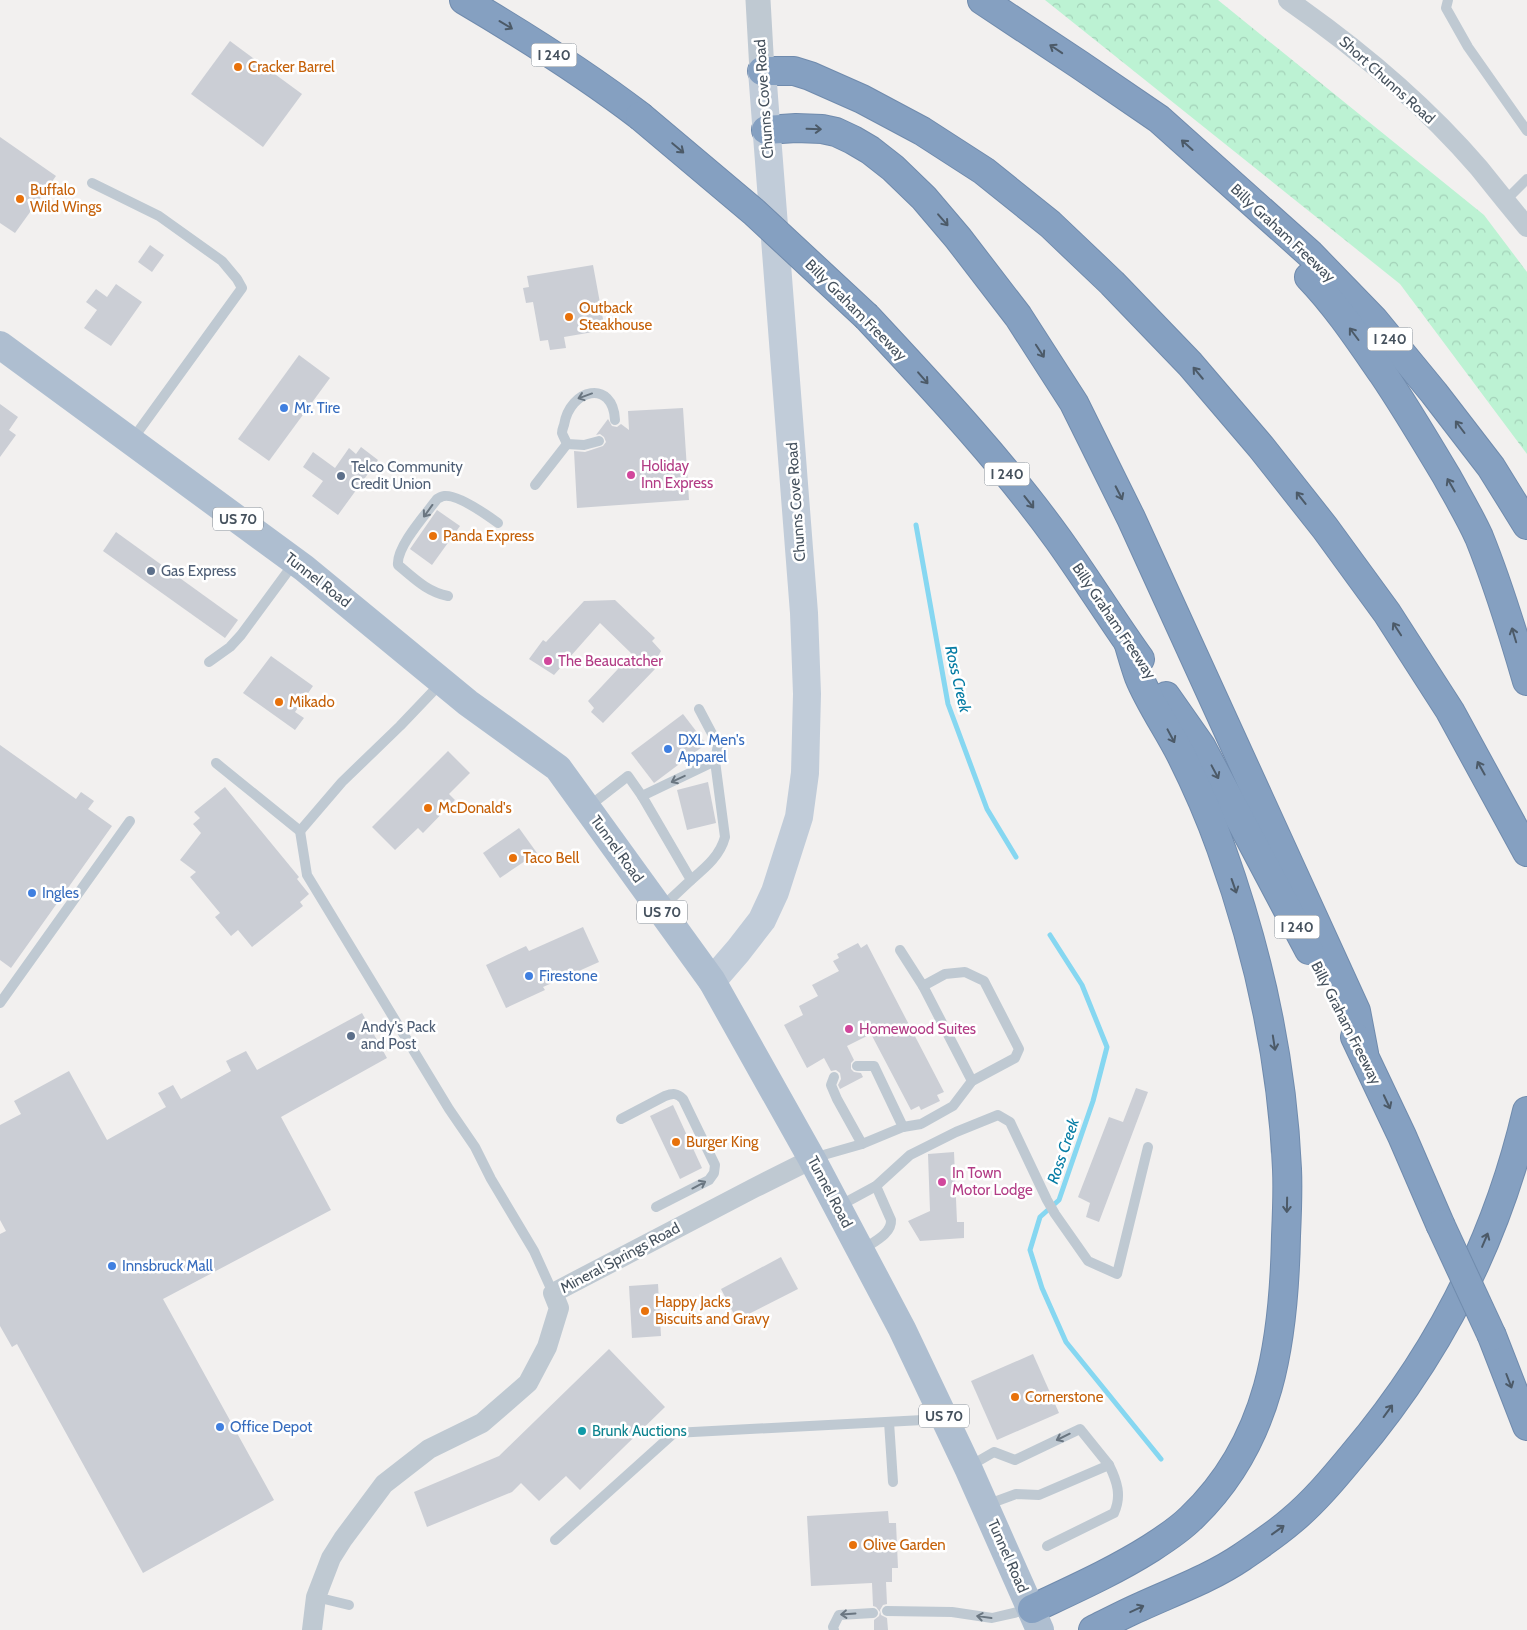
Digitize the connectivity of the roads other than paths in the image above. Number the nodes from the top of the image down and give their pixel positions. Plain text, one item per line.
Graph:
1 (464, 0) edge
2 (758, 0) edge
3 (982, 0) edge
4 (1448, 0) edge
5 (1290, 1) edge
6 (762, 71) junction
7 (766, 130) junction
8 (1527, 130) edge
9 (1223, 178) junction
10 (1527, 179) edge
11 (92, 183) dead end
12 (1505, 201) junction
13 (1527, 228) edge
14 (0, 345) edge
15 (616, 420) dead end
16 (132, 441) junction
17 (599, 441) dead end
18 (567, 444) junction
19 (535, 485) dead end
20 (498, 523) dead end
21 (1527, 525) edge
22 (295, 562) junction
23 (448, 596) dead end
24 (1129, 644) junction
25 (209, 662) dead end
26 (443, 682) junction
27 (1527, 682) edge
28 (699, 709) dead end
29 (715, 761) junction
30 (216, 763) dead end
31 (642, 796) junction
32 (587, 808) junction
33 (130, 821) dead end
34 (300, 831) junction
35 (1527, 852) edge
36 (691, 880) junction
37 (660, 910) junction
38 (900, 950) dead end
39 (712, 981) junction
40 (923, 986) junction
41 (0, 1003) edge
42 (1364, 1053) junction
43 (857, 1066) dead end
44 (834, 1077) dead end
45 (972, 1081) junction
46 (1527, 1111) edge
47 (621, 1119) dead end
48 (903, 1127) junction
49 (862, 1144) junction
50 (1148, 1147) dead end
51 (812, 1159) junction
52 (876, 1186) junction
53 (838, 1206) junction
54 (656, 1207) dead end
55 (861, 1251) junction
56 (553, 1293) junction
57 (945, 1419) junction
58 (889, 1422) junction
59 (1527, 1426) edge
60 (1109, 1465) junction
61 (968, 1467) junction
62 (893, 1482) dead end
63 (985, 1506) junction
64 (555, 1540) dead end
65 (1047, 1546) dead end
66 (316, 1597) junction
67 (349, 1605) dead end
68 (887, 1611) dead end
69 (873, 1612) dead end
70 (1036, 1620) edge
71 (312, 1630) edge
72 (834, 1630) edge
73 (1093, 1630) edge

1 -> 24 highway, Billy Graham Freeway / I 240, bridge
2 - 6 street, Chunns Cove Road
9 -> 3 highway, Billy Graham Freeway / I 240
4 - 8 lane
5 - 12 street, Short Chunns Road
6 - 7 main road, Chunns Cove Road
35 -> 6 highway
7 - 39 main road, Chunns Cove Road
7 -> 42 highway
21 -> 9 highway, Billy Graham Freeway / I 240
27 -> 9 highway
10 - 12 lane
11 - 16 lane
12 - 13 street, Short Chunns Road
14 - 16 main road, Tunnel Road / US 70
15 -> 18 lane
16 - 22 main road, Tunnel Road / US 70
17 - 18 lane
18 - 19 lane
20 -> 23 lane
22 - 25 lane
22 - 26 main road, Tunnel Road / US 70
24 -> 42 highway, Billy Graham Freeway / I 240
24 -> 70 highway
26 - 32 main road, Tunnel Road / US 70
26 - 34 lane
28 - 29 lane
29 -> 31 lane
29 - 36 lane
30 - 34 lane
31 - 32 lane
31 - 36 lane
32 - 37 main road, Tunnel Road / US 70
33 - 41 lane
34 - 56 lane
36 - 37 lane
37 - 39 main road, Tunnel Road / US 70
38 - 40 lane
39 - 51 main road, Tunnel Road / US 70
40 - 45 lane
40 - 45 lane
42 -> 59 highway, Billy Graham Freeway / I 240, bridge
43 - 48 lane
44 - 49 lane
45 - 48 lane
73 -> 46 highway
54 -> 47 lane
48 - 49 lane
49 - 51 lane
50 - 52 lane
51 - 53 main road, Tunnel Road / US 70
51 - 56 street, Mineral Springs Road
52 - 53 lane
52 - 55 lane
53 - 55 main road, Tunnel Road / US 70
55 - 57 main road, Tunnel Road / US 70
56 - 66 street, Mineral Springs Road
57 - 58 lane
57 - 61 main road, Tunnel Road / US 70
58 - 62 lane
58 - 64 lane
60 -> 61 lane
60 - 63 lane
60 - 65 lane
61 - 63 main road, Tunnel Road / US 70
63 - 70 main road, Tunnel Road / US 70
66 - 67 lane
66 - 71 street, Mineral Springs Road
70 -> 68 lane
69 -> 72 lane

